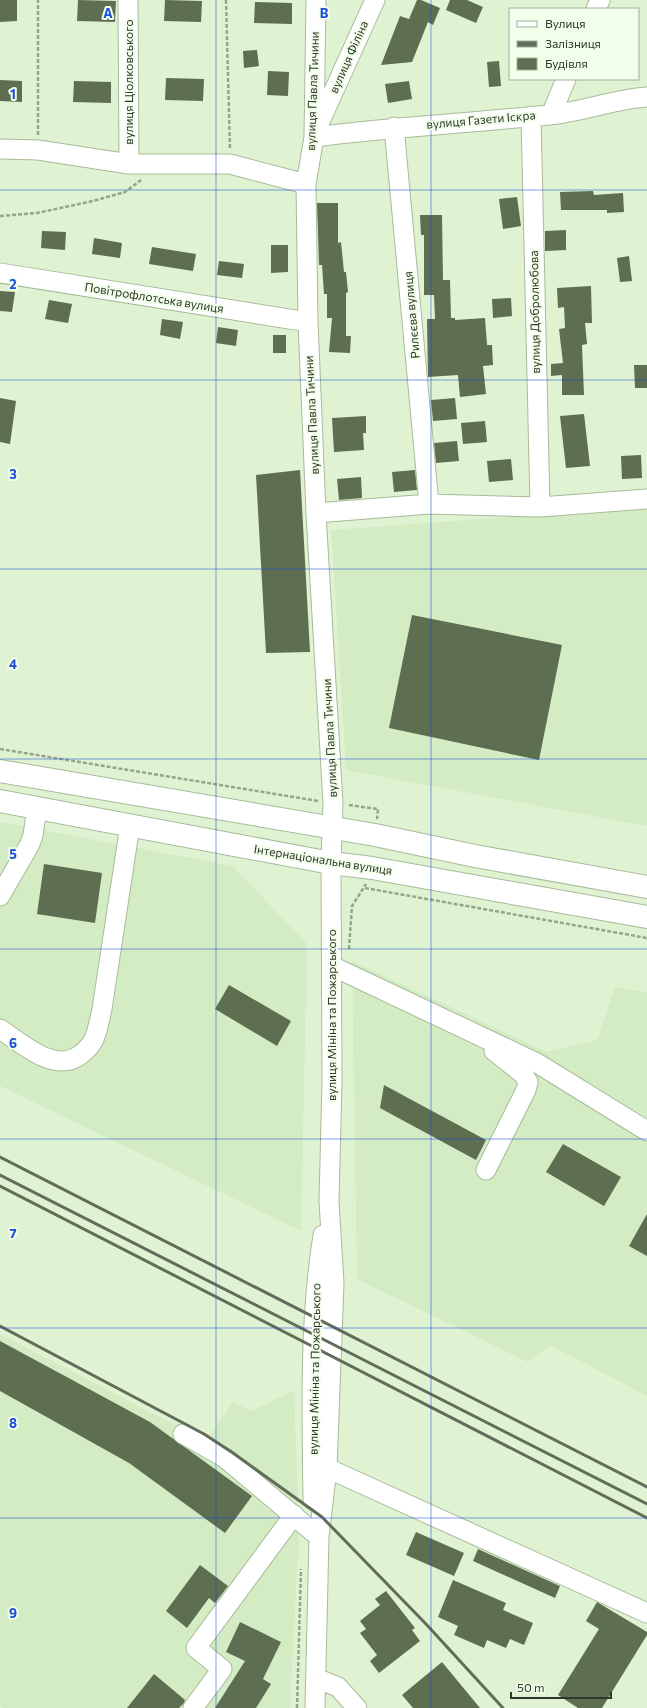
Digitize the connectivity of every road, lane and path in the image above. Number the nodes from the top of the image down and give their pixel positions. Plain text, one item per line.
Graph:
1 (38, 0) edge
2 (128, 0) edge
3 (226, 0) edge
4 (316, 0) edge
5 (375, 0) edge
6 (566, 80) edge
7 (647, 97) edge
8 (551, 115) junction
9 (531, 116) junction
10 (394, 127) junction
11 (314, 137) junction
12 (0, 149) edge
13 (38, 150) junction
14 (130, 164) junction
15 (230, 164) junction
16 (162, 165) junction
17 (306, 184) junction
18 (0, 216) edge
19 (0, 273) edge
20 (308, 322) junction
21 (647, 499) edge
22 (429, 504) junction
23 (540, 507) junction
24 (316, 513) junction
25 (0, 749) edge
26 (0, 772) edge
27 (0, 801) edge
28 (333, 803) junction
29 (37, 808) junction
30 (130, 825) junction
31 (333, 829) junction
32 (375, 835) junction
33 (331, 863) junction
34 (372, 868) junction
35 (647, 887) edge
36 (365, 888) junction
37 (0, 896) edge
38 (647, 917) edge
39 (647, 938) edge
40 (340, 970) junction
41 (466, 1028) junction
42 (0, 1029) edge
43 (647, 1131) edge
44 (486, 1170) dead end
45 (329, 1201) junction
46 (183, 1434) dead end
47 (327, 1468) junction
48 (294, 1515) junction
49 (319, 1537) junction
50 (301, 1568) dead end
51 (647, 1612) edge
52 (316, 1678) junction
53 (193, 1708) edge
54 (297, 1708) edge
55 (316, 1708) edge
56 (356, 1708) edge

1 - 13 path
2 - 14 street, вулиця Ціолковського
3 - 15 path
4 - 11 street, вулиця Павла Тичини
5 - 11 street, вулиця Філіна
6 - 8 street
7 - 8 street, вулиця Газети Іскра
8 - 9 street, вулиця Газети Іскра
9 - 10 street, вулиця Газети Іскра
9 - 23 street, вулиця Добролюбова
10 - 11 street, вулиця Газети Іскра
10 - 22 street, Рилєєва вулиця
11 - 17 street, вулиця Павла Тичини
12 - 13 street
13 - 14 street
14 - 16 street
15 - 16 street
15 - 17 street
16 - 18 path
17 - 20 street, вулиця Павла Тичини
19 - 20 street, Повітрофлотська вулиця
20 - 24 street, вулиця Павла Тичини
21 - 23 street
22 - 23 street
22 - 24 street
24 - 28 street, вулиця Павла Тичини
25 - 28 path
26 - 31 main road
27 - 29 main road, Інтернаціональна вулиця
28 - 31 street, вулиця Павла Тичини
28 - 32 path
29 - 30 main road, Інтернаціональна вулиця
29 - 37 street
30 - 33 main road, Інтернаціональна вулиця
30 - 42 street
31 - 32 main road
31 - 33 street, вулиця Мініна та Пожарського
32 - 35 main road
33 - 34 main road, Інтернаціональна вулиця
33 - 40 street, вулиця Мініна та Пожарського
34 - 36 path
34 - 38 main road, Інтернаціональна вулиця
36 - 39 path
36 - 40 path
40 - 41 street
40 - 45 street, вулиця Мініна та Пожарського
41 - 43 street
41 - 44 street
45 - 47 street, вулиця Мініна та Пожарського
45 - 49 street, вулиця Мініна та Пожарського
46 - 48 street
47 - 49 street, вулиця Мініна та Пожарського
47 - 51 street
48 - 49 street
48 - 53 street
49 - 52 street, вулиця Мініна та Пожарського
50 - 54 path
52 - 55 street, вулиця Мініна та Пожарського
52 - 56 street

